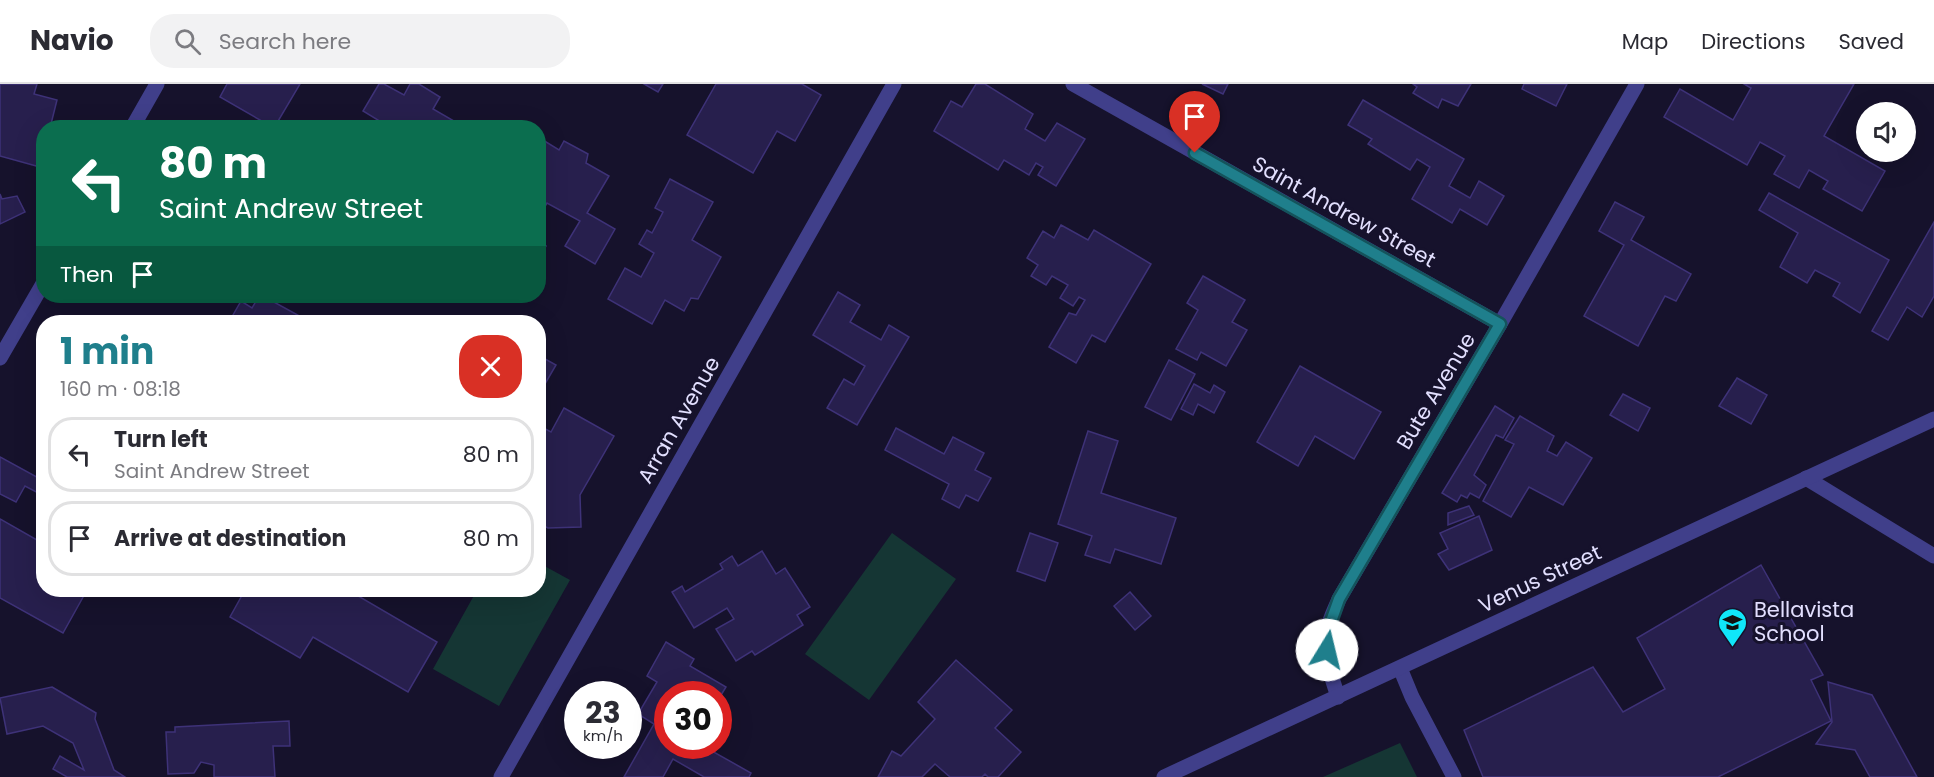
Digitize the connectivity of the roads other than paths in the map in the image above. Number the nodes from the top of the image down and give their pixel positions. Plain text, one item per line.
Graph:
1 (157, 84) edge
2 (894, 84) edge
3 (1072, 84) edge
4 (1637, 84) edge
5 (137, 120) edge
6 (36, 296) edge
7 (1500, 324) junction
8 (0, 358) edge
9 (1934, 419) edge
10 (1806, 478) junction
11 (1934, 556) edge
12 (1400, 668) junction
13 (1338, 697) junction
14 (501, 777) edge
15 (1164, 777) edge
16 (1454, 777) edge

1 - 5 street
2 - 14 street, Arran Avenue
3 - 7 street, Saint Andrew Street
4 - 7 street, Bute Avenue
6 - 8 street
7 - 13 street, Bute Avenue
9 - 10 street, Venus Street
10 - 11 street
10 - 12 street, Venus Street
12 - 13 street, Venus Street
12 - 16 street
13 - 15 street, Venus Street

